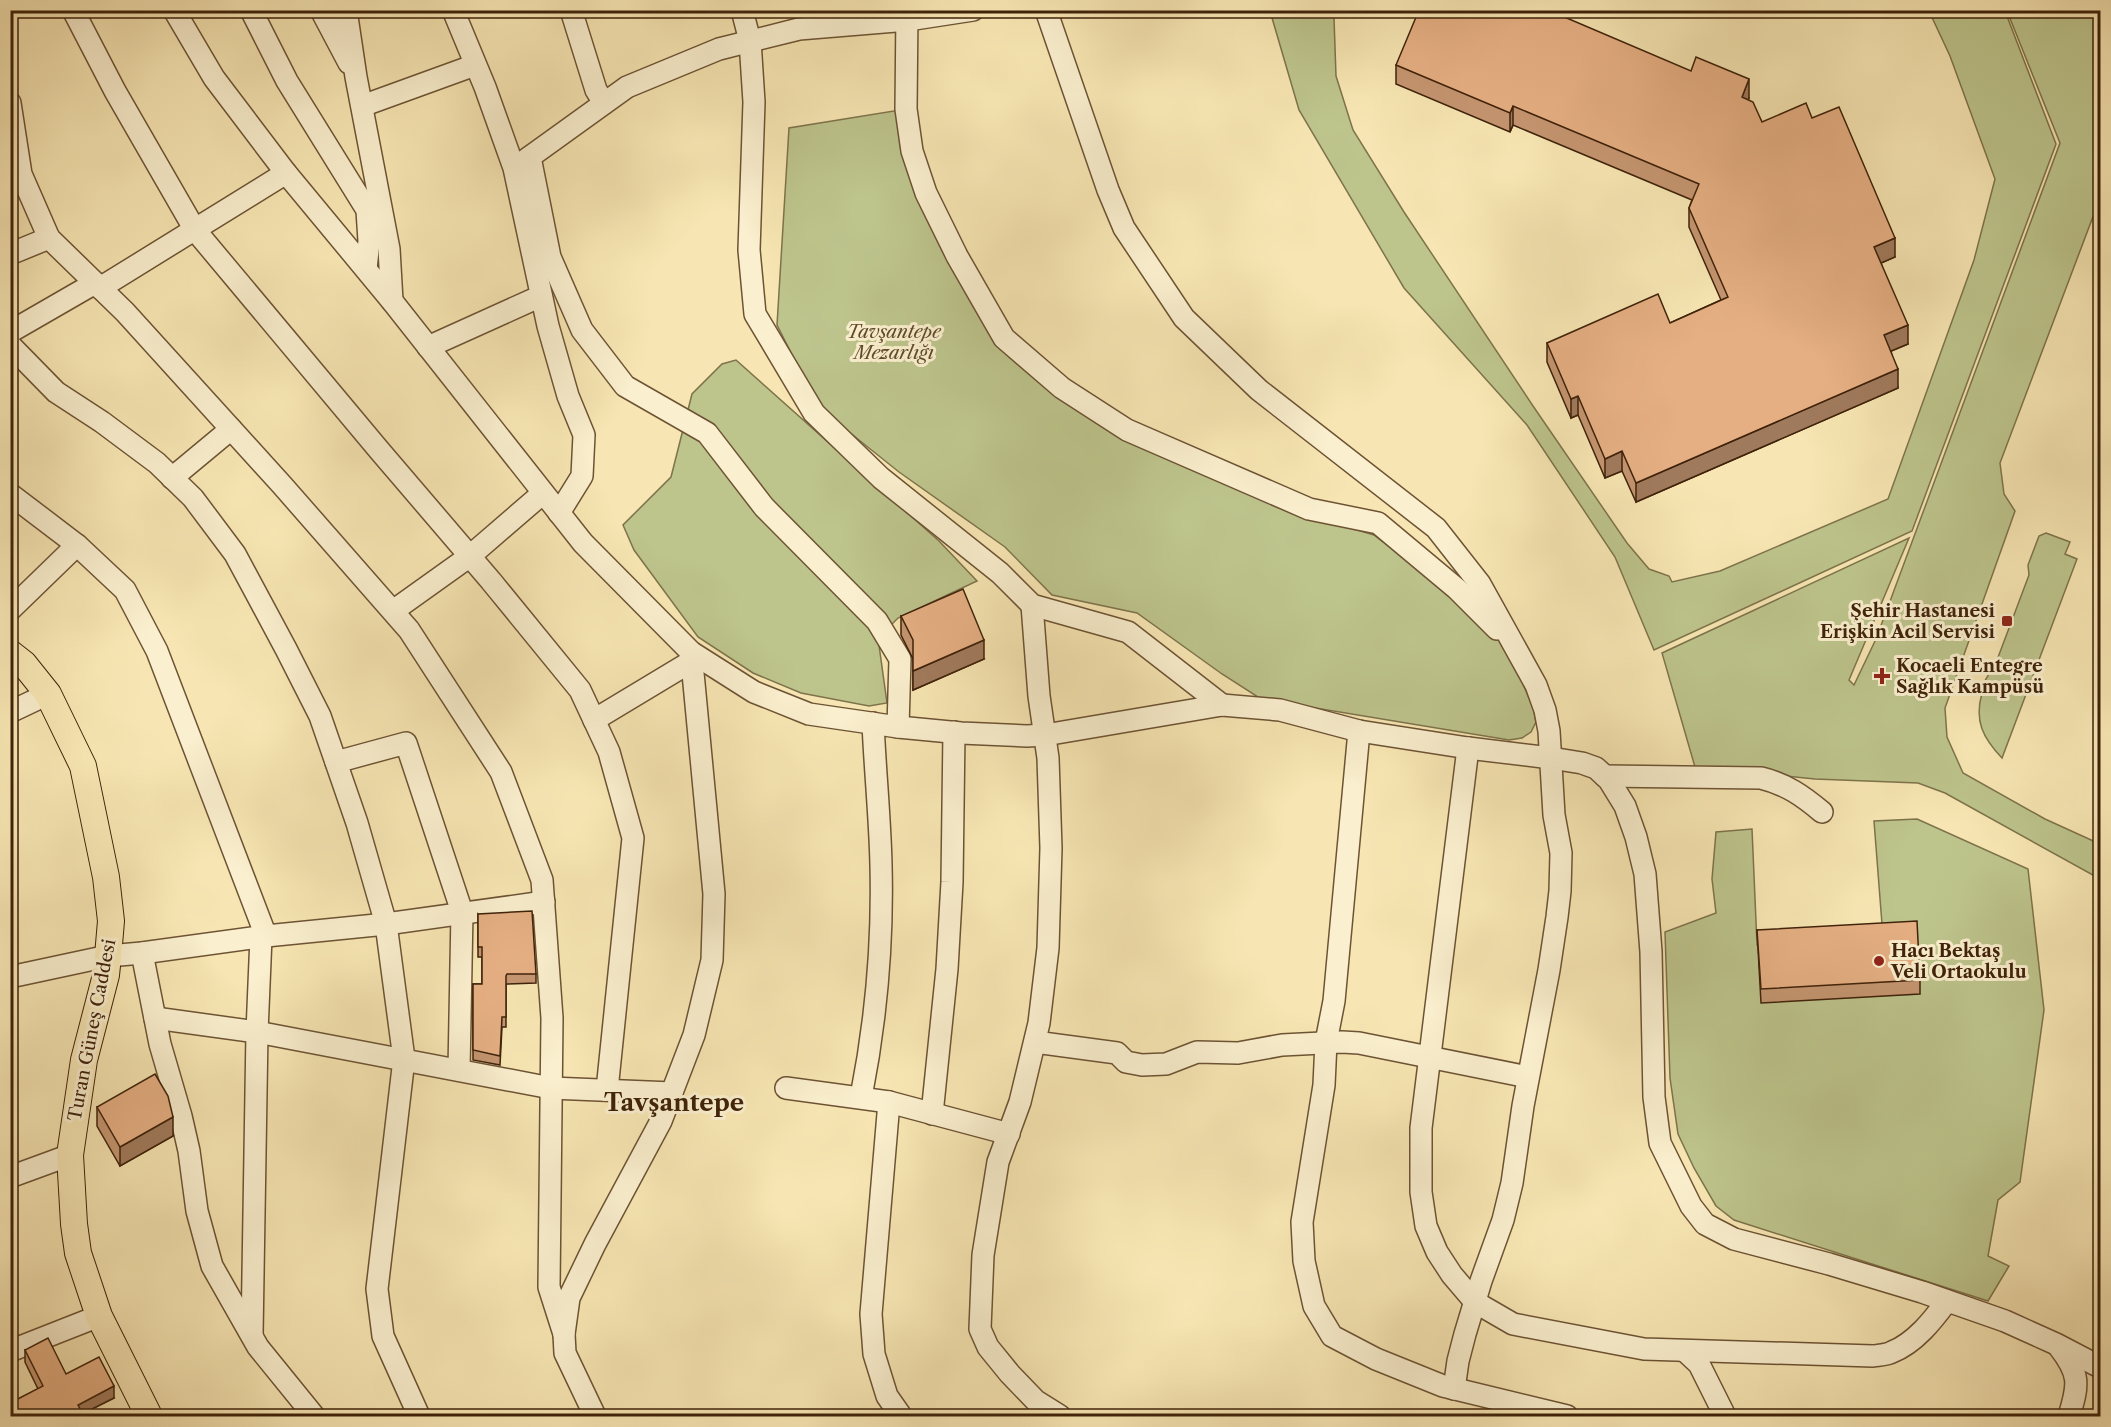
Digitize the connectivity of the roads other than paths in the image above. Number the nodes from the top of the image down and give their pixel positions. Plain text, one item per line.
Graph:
1 (73, 10) edge
2 (174, 10) edge
3 (251, 10) edge
4 (321, 10) edge
5 (346, 10) edge
6 (453, 10) edge
7 (571, 10) edge
8 (742, 10) edge
9 (973, 10) edge
10 (1046, 10) edge
11 (907, 15) edge
12 (750, 41) junction
13 (475, 65) junction
14 (356, 77) junction
15 (10, 102) edge
16 (604, 103) junction
17 (362, 106) junction
18 (522, 162) junction
19 (286, 174) junction
20 (16, 176) edge
21 (195, 230) junction
22 (49, 238) junction
23 (10, 254) edge
24 (366, 269) junction
25 (98, 286) junction
26 (541, 296) junction
27 (392, 301) junction
28 (10, 332) edge
29 (10, 345) edge
30 (428, 347) junction
31 (231, 429) junction
32 (172, 478) junction
33 (543, 493) junction
34 (10, 494) edge
35 (559, 513) junction
36 (77, 545) junction
37 (470, 556) junction
38 (1032, 606) junction
39 (10, 609) edge
40 (393, 611) junction
41 (1512, 640) junction
42 (10, 653) edge
43 (692, 657) junction
44 (48, 694) junction
45 (1222, 705) junction
46 (10, 712) edge
47 (594, 720) junction
48 (873, 723) junction
49 (898, 727) junction
50 (1359, 731) junction
51 (954, 732) junction
52 (1045, 735) junction
53 (1468, 748) junction
54 (1551, 758) junction
55 (336, 762) junction
56 (1605, 776) junction
57 (1822, 812) dead end
58 (544, 902) junction
59 (462, 912) junction
60 (386, 924) junction
61 (263, 936) junction
62 (142, 953) junction
63 (108, 956) junction
64 (10, 977) edge
65 (155, 1018) junction
66 (256, 1032) junction
67 (1035, 1042) junction
68 (1326, 1042) junction
69 (1430, 1058) junction
70 (404, 1059) junction
71 (459, 1070) junction
72 (1528, 1077) junction
73 (551, 1088) junction
74 (786, 1088) dead end
75 (607, 1090) junction
76 (672, 1093) junction
77 (861, 1097) junction
78 (889, 1102) junction
79 (932, 1114) junction
80 (1009, 1134) junction
81 (70, 1155) junction
82 (10, 1177) edge
83 (1947, 1301) junction
84 (1475, 1302) junction
85 (99, 1316) junction
86 (564, 1334) junction
87 (252, 1335) junction
88 (2056, 1344) junction
89 (1685, 1351) junction
90 (10, 1352) edge
91 (2100, 1367) edge
92 (1454, 1389) junction
93 (149, 1416) edge
94 (314, 1416) edge
95 (419, 1416) edge
96 (595, 1416) edge
97 (901, 1416) edge
98 (1060, 1416) edge
99 (1567, 1416) edge
100 (1725, 1416) edge
101 (2069, 1416) edge

1 - 21 street
2 - 19 street
3 - 24 street
4 - 14 street
5 - 14 street
6 - 13 street
7 - 16 street
8 - 12 street
9 - 11 street
10 - 41 street
11 - 12 street
11 - 41 street
12 - 16 street
12 - 38 street
13 - 17 street
13 - 18 street
14 - 17 street
15 - 20 street
16 - 18 street
17 - 27 street
18 - 26 street
18 - 49 street
19 - 21 street
19 - 24 street
20 - 22 street
21 - 25 street
21 - 37 street
22 - 23 street
22 - 25 street
24 - 27 street
25 - 28 street
25 - 31 street
26 - 30 street
26 - 35 street
27 - 30 street
29 - 32 street
30 - 33 street
31 - 32 street
31 - 40 street
32 - 55 street
33 - 35 street
33 - 37 street
34 - 36 street
35 - 43 street
36 - 39 street
36 - 61 street
37 - 40 street
37 - 47 street
38 - 45 street
38 - 52 street
40 - 58 street
41 - 54 street
42 - 44 main road, Turan Güneş Caddesi
43 - 47 street
43 - 48 street
43 - 76 street
44 - 46 street
44 - 63 main road, Turan Güneş Caddesi
45 - 50 street
45 - 52 street
47 - 75 street
48 - 49 street
48 - 77 street
49 - 51 street
50 - 53 street
50 - 68 street
51 - 52 street
51 - 79 street
52 - 67 street
53 - 54 street
53 - 69 street
54 - 56 street
54 - 72 street
55 - 59 street
55 - 60 street
56 - 57 street
56 - 83 street
58 - 59 street
58 - 73 street
59 - 60 street
59 - 71 street
60 - 61 street
60 - 70 street
61 - 62 street
61 - 66 street
62 - 63 street
62 - 65 street
63 - 64 street
63 - 81 main road, Turan Güneş Caddesi
65 - 66 street
65 - 87 street
66 - 70 street
66 - 87 street
67 - 68 street
67 - 80 street
68 - 69 street
68 - 92 street
69 - 72 street
69 - 84 street
70 - 71 street
70 - 95 street
71 - 73 street
72 - 84 street
73 - 75 street
73 - 86 street
74 - 77 street
75 - 76 street
76 - 86 street
77 - 78 street
78 - 79 street
78 - 97 street
79 - 80 street
80 - 98 street
81 - 82 street
81 - 85 main road, Turan Güneş Caddesi
83 - 88 street
83 - 89 street
84 - 89 street
84 - 92 street
85 - 90 street
85 - 93 main road, Turan Güneş Caddesi
86 - 96 street
87 - 94 street
88 - 91 street
88 - 101 street
89 - 100 street
92 - 99 street

